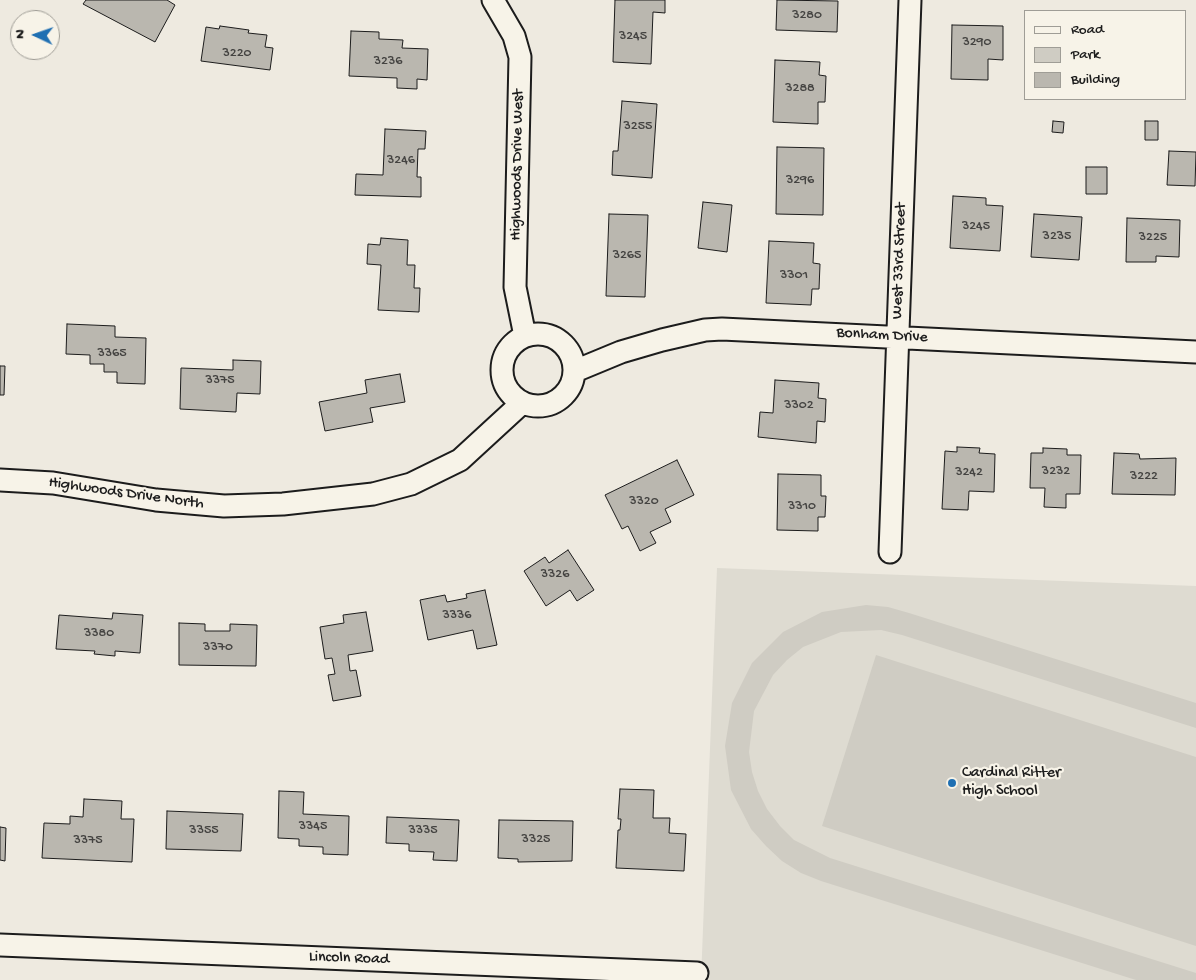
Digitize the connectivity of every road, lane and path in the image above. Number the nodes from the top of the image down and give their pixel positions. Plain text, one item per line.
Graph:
1 (493, 0) edge
2 (910, 0) edge
3 (525, 336) junction
4 (897, 337) junction
5 (1196, 352) edge
6 (575, 371) junction
7 (522, 403) junction
8 (0, 480) edge
9 (890, 552) dead end
10 (0, 945) edge
11 (697, 973) dead end

1 - 3 street, Highwoods Drive West
2 - 4 street, West 33rd Street
3 - 6 street
3 - 7 street
4 - 5 street, Bonham Drive
4 - 6 street, Bonham Drive
4 - 9 street, West 33rd Street
6 - 7 street
7 - 8 street, Highwoods Drive North
10 - 11 street, Lincoln Road

